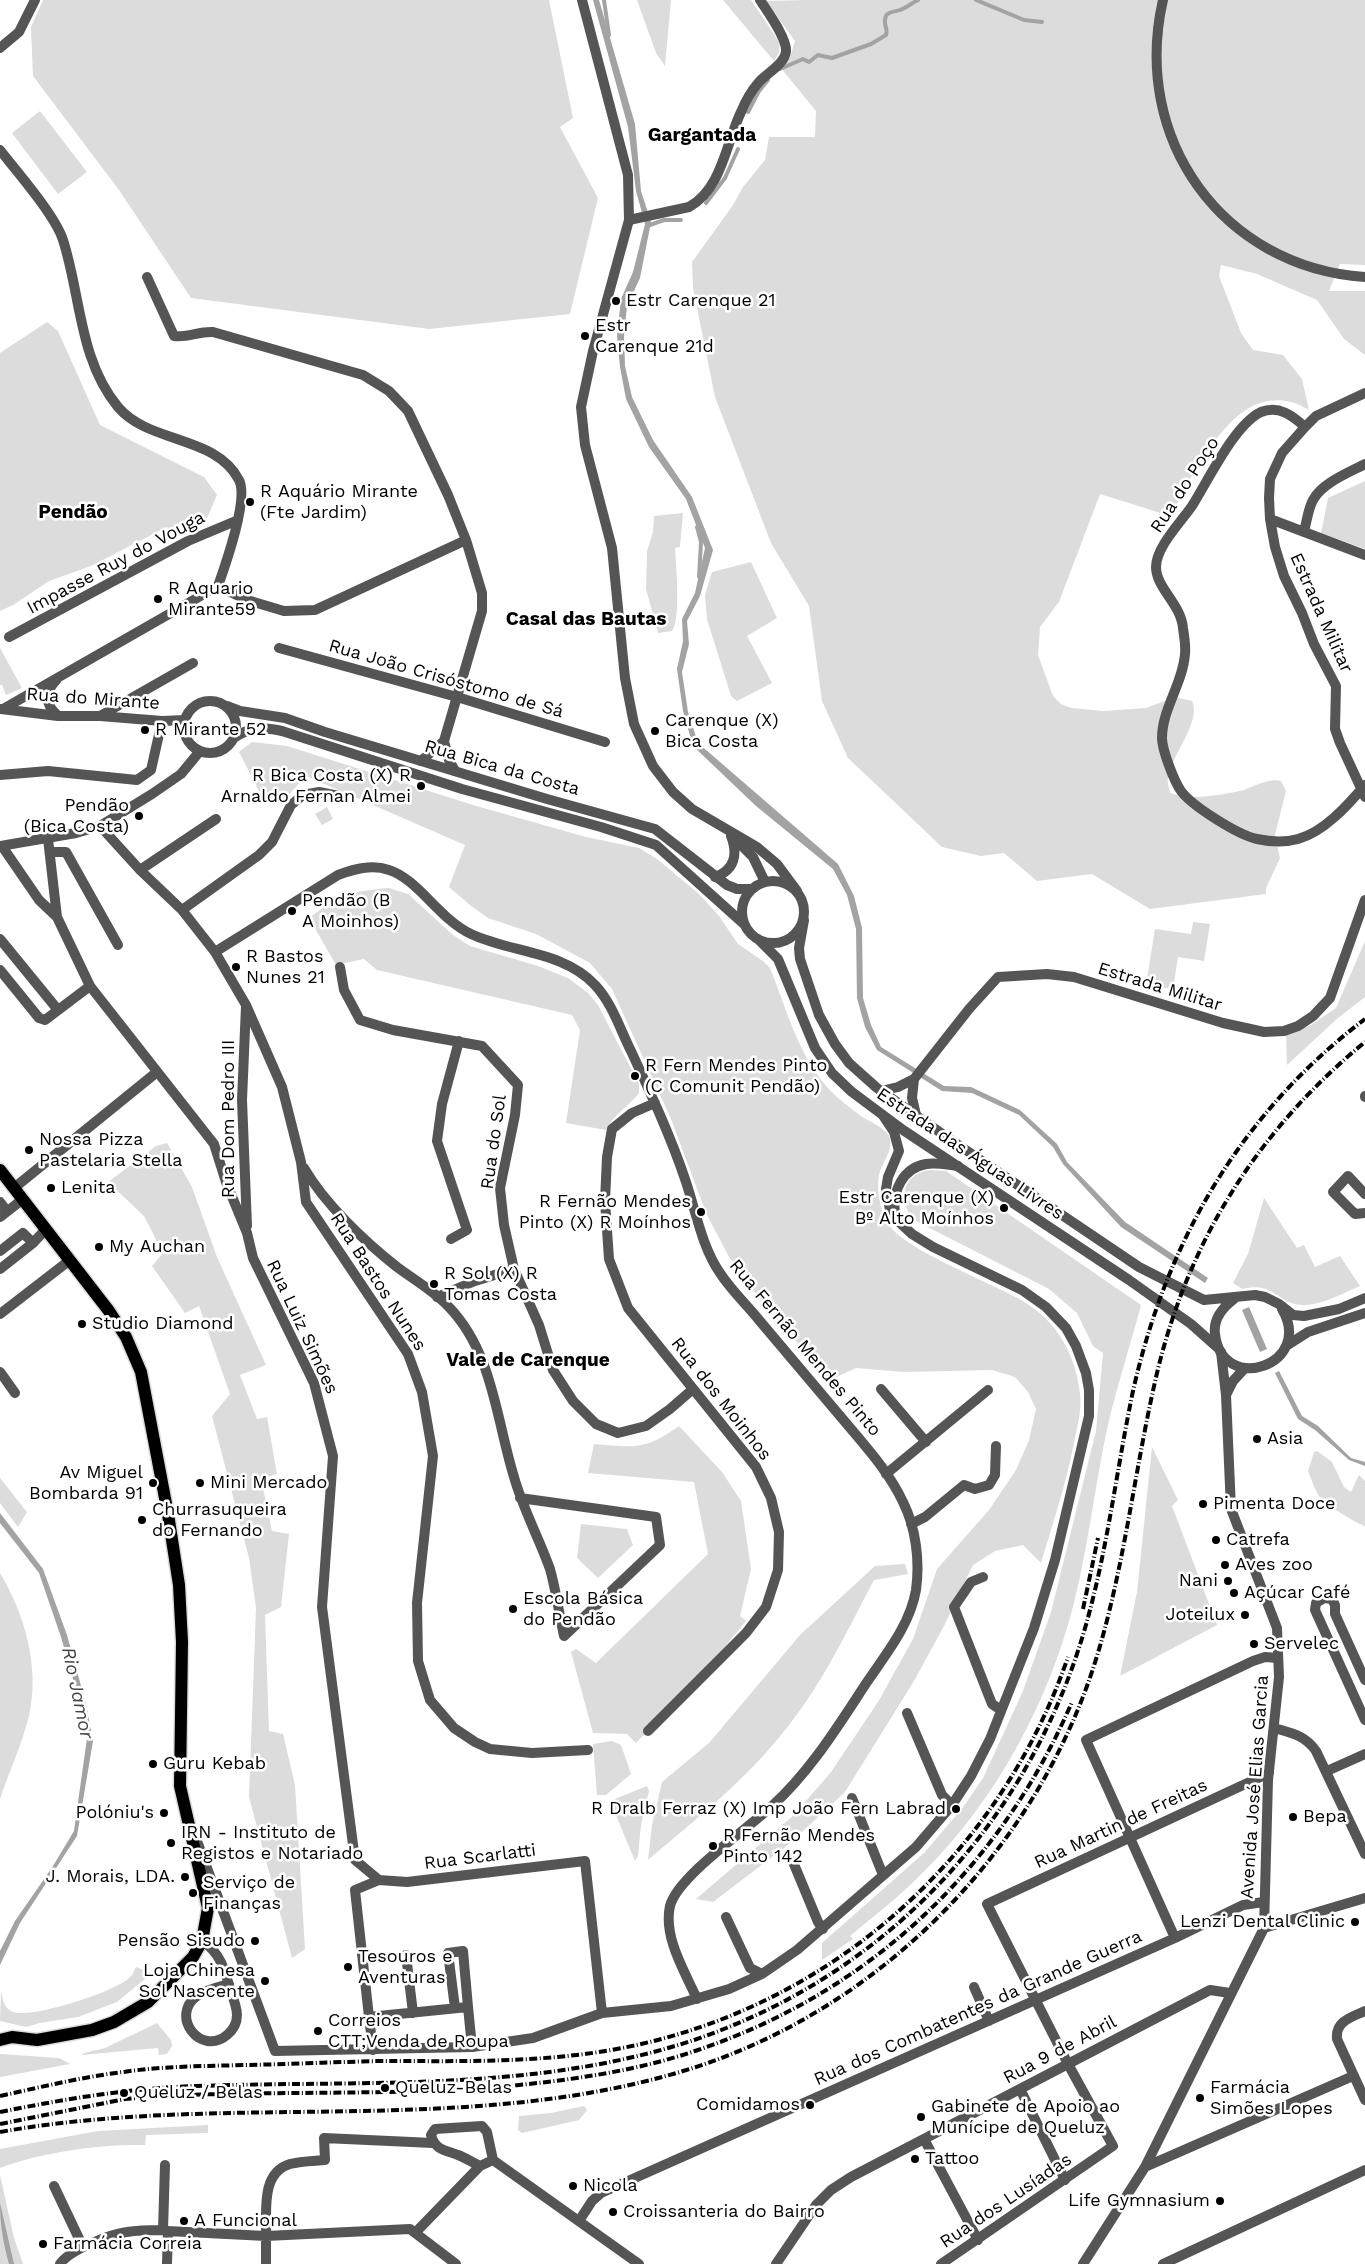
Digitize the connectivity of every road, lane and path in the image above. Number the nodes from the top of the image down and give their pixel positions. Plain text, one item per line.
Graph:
1 (35, 0) edge
2 (582, 0) edge
3 (760, 0) edge
4 (1162, 0) edge
5 (0, 48) edge
6 (0, 150) edge
7 (629, 220) junction
8 (146, 277) dead end
9 (1365, 277) edge
10 (1365, 393) edge
11 (1305, 427) junction
12 (1365, 464) edge
13 (1270, 519) junction
14 (238, 520) junction
15 (1304, 531) junction
16 (466, 540) junction
17 (1365, 555) edge
18 (218, 586) junction
19 (9, 637) dead end
20 (279, 648) dead end
21 (193, 663) dead end
22 (62, 674) junction
23 (457, 697) junction
24 (228, 706) junction
25 (1, 709) edge
26 (58, 716) junction
27 (100, 716) junction
28 (185, 720) junction
29 (162, 721) junction
30 (234, 738) junction
31 (444, 741) junction
32 (605, 742) dead end
33 (200, 751) junction
34 (421, 761) junction
35 (455, 772) junction
36 (0, 775) edge
37 (1364, 790) edge
38 (339, 796) dead end
39 (216, 819) dead end
40 (100, 826) junction
41 (730, 833) junction
42 (48, 838) junction
43 (1, 846) edge
44 (50, 852) junction
45 (140, 870) junction
46 (715, 877) junction
47 (765, 882) junction
48 (752, 889) junction
49 (797, 891) junction
50 (55, 897) junction
51 (39, 900) junction
52 (1365, 900) edge
53 (182, 910) junction
54 (57, 917) junction
55 (804, 920) junction
56 (745, 925) junction
57 (0, 939) edge
58 (758, 939) junction
59 (118, 945) dead end
60 (215, 952) junction
61 (340, 966) dead end
62 (0, 970) edge
63 (90, 986) junction
64 (246, 1005) junction
65 (58, 1010) junction
66 (459, 1041) junction
67 (157, 1072) junction
68 (914, 1080) junction
69 (881, 1091) junction
70 (655, 1103) junction
71 (916, 1115) junction
72 (883, 1116) junction
73 (301, 1162) junction
74 (958, 1166) junction
75 (0, 1170) edge
76 (14, 1188) junction
77 (1365, 1194) edge
78 (23, 1199) junction
79 (0, 1202) edge
80 (1365, 1212) edge
81 (4, 1214) edge
82 (896, 1218) junction
83 (46, 1229) junction
84 (247, 1233) junction
85 (451, 1239) dead end
86 (33, 1243) junction
87 (0, 1250) edge
88 (70, 1260) junction
89 (0, 1269) edge
90 (514, 1269) junction
91 (437, 1297) junction
92 (1237, 1297) junction
93 (1365, 1298) edge
94 (1279, 1304) junction
95 (1365, 1313) edge
96 (0, 1314) edge
97 (1286, 1346) junction
98 (1220, 1350) junction
99 (1244, 1369) junction
100 (0, 1372) edge
101 (692, 1389) junction
102 (882, 1389) dead end
103 (988, 1390) dead end
104 (15, 1393) dead end
105 (1226, 1395) junction
106 (926, 1442) junction
107 (996, 1446) dead end
108 (886, 1474) junction
109 (520, 1498) junction
110 (911, 1524) junction
111 (983, 1577) dead end
112 (1278, 1658) junction
113 (1365, 1680) edge
114 (1001, 1710) junction
115 (907, 1713) dead end
116 (1365, 1720) edge
117 (1274, 1728) junction
118 (648, 1731) dead end
119 (588, 1750) dead end
120 (1365, 1754) edge
121 (1327, 1771) junction
122 (1269, 1773) junction
123 (182, 1798) junction
124 (852, 1798) dead end
125 (952, 1805) junction
126 (1130, 1837) junction
127 (1365, 1854) edge
128 (791, 1857) dead end
129 (882, 1876) junction
130 (379, 1880) junction
131 (1365, 1898) edge
132 (1264, 1902) junction
133 (726, 1917) dead end
134 (1264, 1928) junction
135 (823, 1929) junction
136 (1175, 1938) junction
137 (202, 1941) junction
138 (406, 1955) dead end
139 (762, 1974) junction
140 (229, 1984) junction
141 (974, 1986) dead end
142 (1230, 1993) junction
143 (697, 1999) junction
144 (1036, 2000) junction
145 (468, 2007) junction
146 (455, 2008) junction
147 (1365, 2010) edge
148 (413, 2012) junction
149 (602, 2013) junction
150 (369, 2017) junction
151 (989, 2021) junction
152 (0, 2031) edge
153 (6, 2039) edge
154 (472, 2047) junction
155 (373, 2050) junction
156 (1068, 2064) junction
157 (1354, 2076) junction
158 (1020, 2089) junction
159 (1365, 2100) edge
160 (924, 2139) junction
161 (433, 2143) junction
162 (493, 2160) junction
163 (165, 2166) dead end
164 (480, 2166) junction
165 (1145, 2167) junction
166 (1365, 2170) edge
167 (1065, 2180) junction
168 (54, 2186) dead end
169 (579, 2221) junction
170 (165, 2230) junction
171 (415, 2233) junction
172 (266, 2236) junction
173 (978, 2240) junction
174 (83, 2247) junction
175 (60, 2264) edge
176 (167, 2264) edge
177 (266, 2264) edge
178 (456, 2264) edge
179 (638, 2264) edge
180 (776, 2264) edge
181 (941, 2264) edge
182 (1082, 2264) edge
183 (1163, 2264) edge

1 - 5 street
2 - 7 street
3 - 7 street
4 - 9 street
6 - 14 street
7 - 41 street
8 - 16 street
10 - 11 street, Estrada Militar
11 - 13 street, Estrada Militar
11 - 37 street, Rua do Poço
12 - 15 street
13 - 15 street
13 - 37 street, Estrada Militar
14 - 18 street
14 - 19 street, Impasse Ruy do Vouga
15 - 17 street
16 - 18 street
16 - 23 street
18 - 22 street
20 - 23 street, Rua João Crisóstomo de Sá
21 - 27 street
22 - 25 street
22 - 26 street
23 - 31 street
23 - 32 street, Rua João Crisóstomo de Sá
24 - 28 street
24 - 30 street
24 - 34 street, Rua Bica da Costa
25 - 26 street, Rua do Mirante
26 - 27 street, Rua do Mirante
27 - 29 street, Rua do Mirante
28 - 29 street, Rua do Mirante
28 - 33 street
29 - 36 street
30 - 33 street
30 - 56 street, Rua Bica da Costa
31 - 34 street
31 - 35 street
33 - 40 street
34 - 35 street, Rua Bica da Costa
35 - 46 street, Rua Bica da Costa
38 - 53 street
39 - 45 street
40 - 42 street
40 - 45 street, Rua Bastos Nunes
41 - 46 street
41 - 47 street
41 - 49 street
42 - 43 street
42 - 44 street, Rua Luiz Simões
43 - 51 street, Rua Luiz Simões
44 - 50 street, Rua Luiz Simões
44 - 59 street
45 - 53 street, Rua Bastos Nunes
46 - 48 street, Rua Bica da Costa
47 - 48 street
47 - 49 street
48 - 56 street
49 - 55 street
50 - 51 street
50 - 54 street, Rua Luiz Simões
51 - 54 street, Rua Luiz Simões
52 - 68 street, Estrada Militar
53 - 60 street, Rua Bastos Nunes
54 - 63 street, Rua Luiz Simões
55 - 58 street
55 - 69 street, Estrada das Águas Livres
56 - 58 street
57 - 65 street
58 - 72 street, Estrada das Águas Livres
60 - 64 street, Rua Bastos Nunes
60 - 70 street, Rua Fernão Mendes Pinto
61 - 66 street, Rua do Sol
62 - 65 street
63 - 65 street
63 - 67 street, Rua Luiz Simões
64 - 73 street, Rua Bastos Nunes
64 - 84 street, Rua Dom Pedro III
66 - 85 street
66 - 90 street, Rua do Sol
67 - 76 street
67 - 84 street, Rua Luiz Simões
68 - 69 street
68 - 71 street
69 - 71 street, Estrada das Águas Livres
70 - 101 street, Rua dos Moinhos
70 - 108 street, Rua Fernão Mendes Pinto
71 - 92 street, Estrada das Águas Livres
72 - 74 street, Estrada das Águas Livres
72 - 82 street
73 - 91 street
73 - 119 street, Rua Bastos Nunes
74 - 82 street
74 - 98 street, Estrada das Águas Livres
75 - 76 main road
76 - 78 main road
77 - 80 street
78 - 81 street
78 - 83 main road
79 - 81 street
82 - 114 street
83 - 86 street
83 - 88 main road
84 - 130 street, Rua Luiz Simões
86 - 87 street
86 - 89 street
88 - 96 street
88 - 123 main road
90 - 91 street
90 - 101 street, Rua do Sol
91 - 109 street
92 - 94 street
92 - 98 street
93 - 94 street
94 - 97 street
95 - 97 street
97 - 99 street
98 - 99 street
98 - 105 street, Avenida José Elias Garcia
99 - 105 street
100 - 104 street
101 - 118 street, Rua dos Moinhos
102 - 106 street
103 - 106 street
105 - 112 street, Avenida José Elias Garcia
106 - 108 street
107 - 110 street
108 - 110 street, Rua Fernão Mendes Pinto
109 - 109 street
110 - 143 street, Rua Fernão Mendes Pinto
111 - 114 street
112 - 117 street, Avenida José Elias Garcia
112 - 126 street
113 - 116 street
114 - 125 street
115 - 125 street
117 - 121 street
117 - 122 street, Avenida José Elias Garcia
120 - 121 street
121 - 127 street
122 - 126 street, Rua Martin de Freitas
122 - 132 street, Avenida José Elias Garcia
123 - 137 main road
123 - 155 street
124 - 129 street
125 - 129 street
126 - 136 street
126 - 144 street, Rua Martin de Freitas
128 - 135 street
129 - 135 street
130 - 149 street, Rua Scarlatti
130 - 150 street
131 - 134 street
132 - 134 street, Avenida José Elias Garcia
132 - 136 street, Rua dos Combatentes da Grande Guerra
133 - 139 street
134 - 142 street, Avenida José Elias Garcia
135 - 139 street
136 - 144 street, Rua dos Combatentes da Grande Guerra
137 - 140 street
137 - 153 main road
138 - 148 street
139 - 143 street
140 - 140 street
141 - 151 street
142 - 156 street, Rua 9 de Abril
142 - 165 street, Avenida José Elias Garcia
143 - 149 street
144 - 151 street, Rua dos Combatentes da Grande Guerra
144 - 156 street
145 - 146 street
145 - 146 street
145 - 154 street
146 - 148 street
147 - 157 street
148 - 150 street
149 - 154 street
150 - 155 street
151 - 169 street, Rua dos Combatentes da Grande Guerra
152 - 153 main road
154 - 155 street
156 - 158 street, Rua 9 de Abril
156 - 167 street, Rua dos Lusíadas
157 - 159 street
157 - 165 street
158 - 160 street, Rua 9 de Abril
158 - 167 street
160 - 173 street
160 - 180 street, Rua 9 de Abril
161 - 162 street
161 - 164 street
161 - 172 street
162 - 164 street
162 - 169 street
163 - 170 street
164 - 171 street
165 - 182 street, Avenida José Elias Garcia
166 - 183 street
167 - 173 street, Rua dos Lusíadas
168 - 174 street
169 - 179 street
170 - 172 street
170 - 174 street
170 - 176 street
171 - 172 street
171 - 178 street
172 - 177 street
173 - 181 street, Rua dos Lusíadas
174 - 175 street

